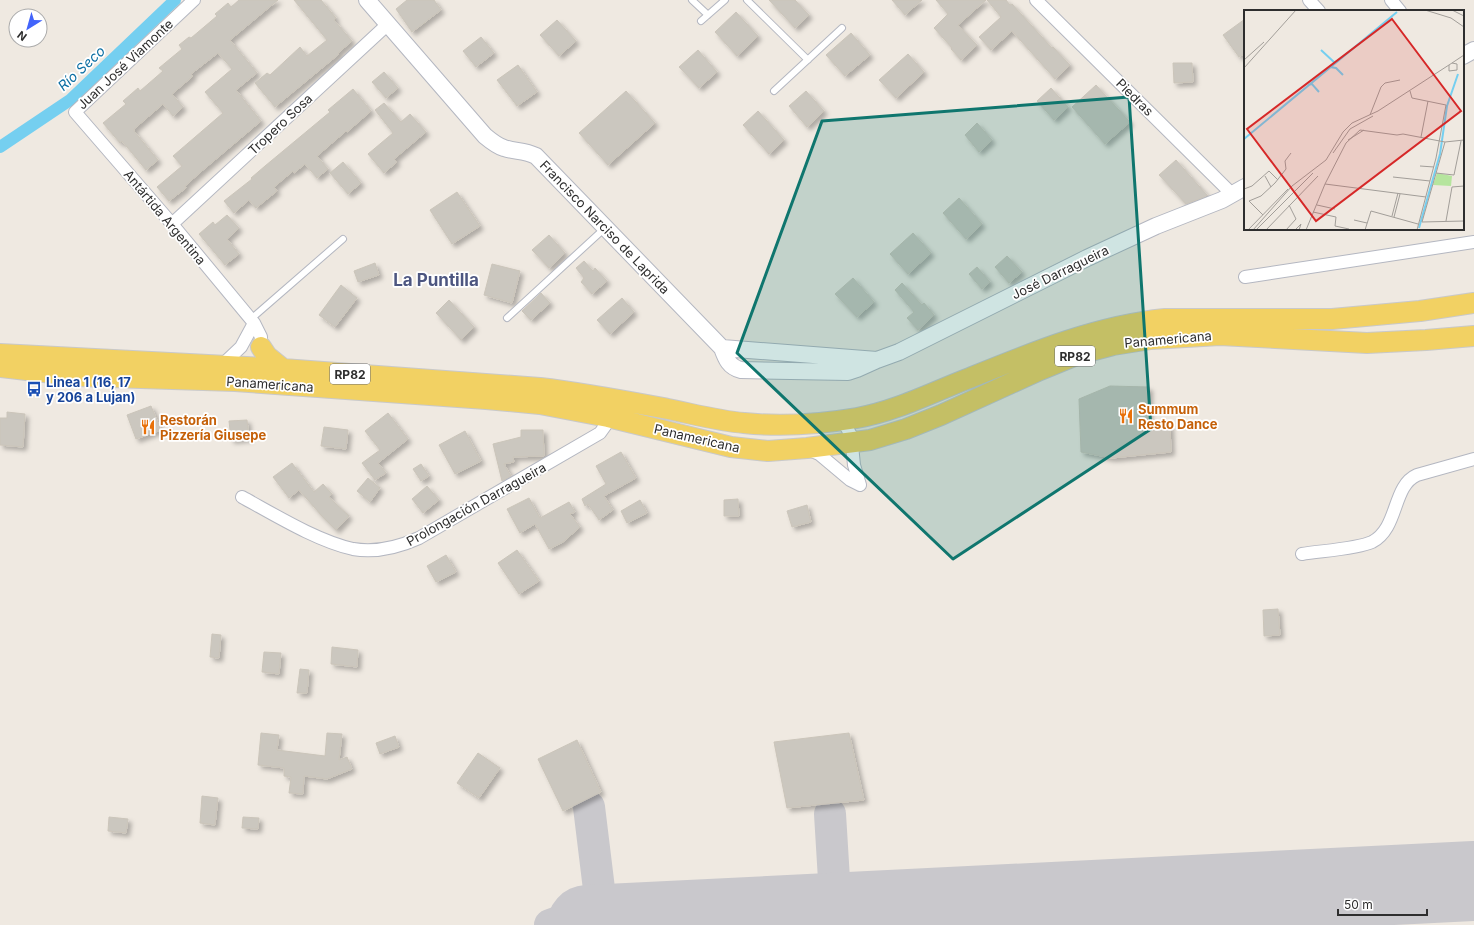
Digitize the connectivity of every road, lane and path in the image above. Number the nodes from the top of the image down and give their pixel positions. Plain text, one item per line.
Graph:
1 (194, 0) edge
2 (367, 0) edge
3 (692, 0) edge
4 (725, 0) edge
5 (746, 0) edge
6 (1036, 0) edge
7 (1309, 0) edge
8 (1391, 0) edge
9 (1318, 10) edge
10 (1399, 10) edge
11 (708, 15) junction
12 (701, 21) dead end
13 (388, 24) junction
14 (842, 28) dead end
15 (1474, 50) edge
16 (1464, 55) edge
17 (808, 60) junction
18 (774, 92) dead end
19 (75, 112) joint
20 (1239, 191) edge
21 (172, 224) junction
22 (605, 228) junction
23 (343, 239) dead end
24 (1474, 242) edge
25 (1245, 277) dead end
26 (1474, 303) edge
27 (507, 318) dead end
28 (252, 321) junction
29 (1474, 336) edge
30 (262, 347) junction
31 (722, 348) joint
32 (0, 354) edge
33 (222, 365) junction
34 (0, 367) edge
35 (254, 368) junction
36 (283, 369) junction
37 (235, 381) junction
38 (608, 416) junction
39 (842, 420) junction
40 (852, 443) junction
41 (807, 448) junction
42 (1474, 459) edge
43 (242, 497) dead end
44 (1302, 554) dead end

1 - 19 street, Juan José Viamonte
2 - 13 street, Francisco Narciso de Laprida
3 - 11 lane
4 - 11 lane
5 - 17 lane
6 - 20 street, Piedras
7 - 9 street
8 - 10 street
11 - 12 lane
13 - 21 street, Tropero Sosa
13 - 22 street, Francisco Narciso de Laprida
14 - 17 lane
15 - 16 street
17 - 18 lane
19 - 21 street, Antártida Argentina
20 - 31 street, José Darragueira
21 - 28 street, Antártida Argentina
22 - 27 lane
22 - 31 street, Francisco Narciso de Laprida
23 - 28 lane
24 - 25 street
26 - 39 main road, Panamericana / RP82
28 - 30 street, Antártida Argentina
28 - 33 street
29 - 40 main road, Panamericana / RP82
30 - 35 street
30 - 36 main road
32 - 33 main road, Panamericana / RP82
33 - 35 main road, Panamericana / RP82
34 - 37 main road, Panamericana / RP82
35 - 36 main road, Panamericana / RP82
35 - 37 street
36 - 39 main road, Panamericana / RP82
37 - 38 main road, Panamericana / RP82
38 - 41 main road, Panamericana / RP82
38 - 43 street, Prolongación Darragueira
39 - 40 street
40 - 41 main road, Panamericana / RP82
40 - 41 street
42 - 44 street

